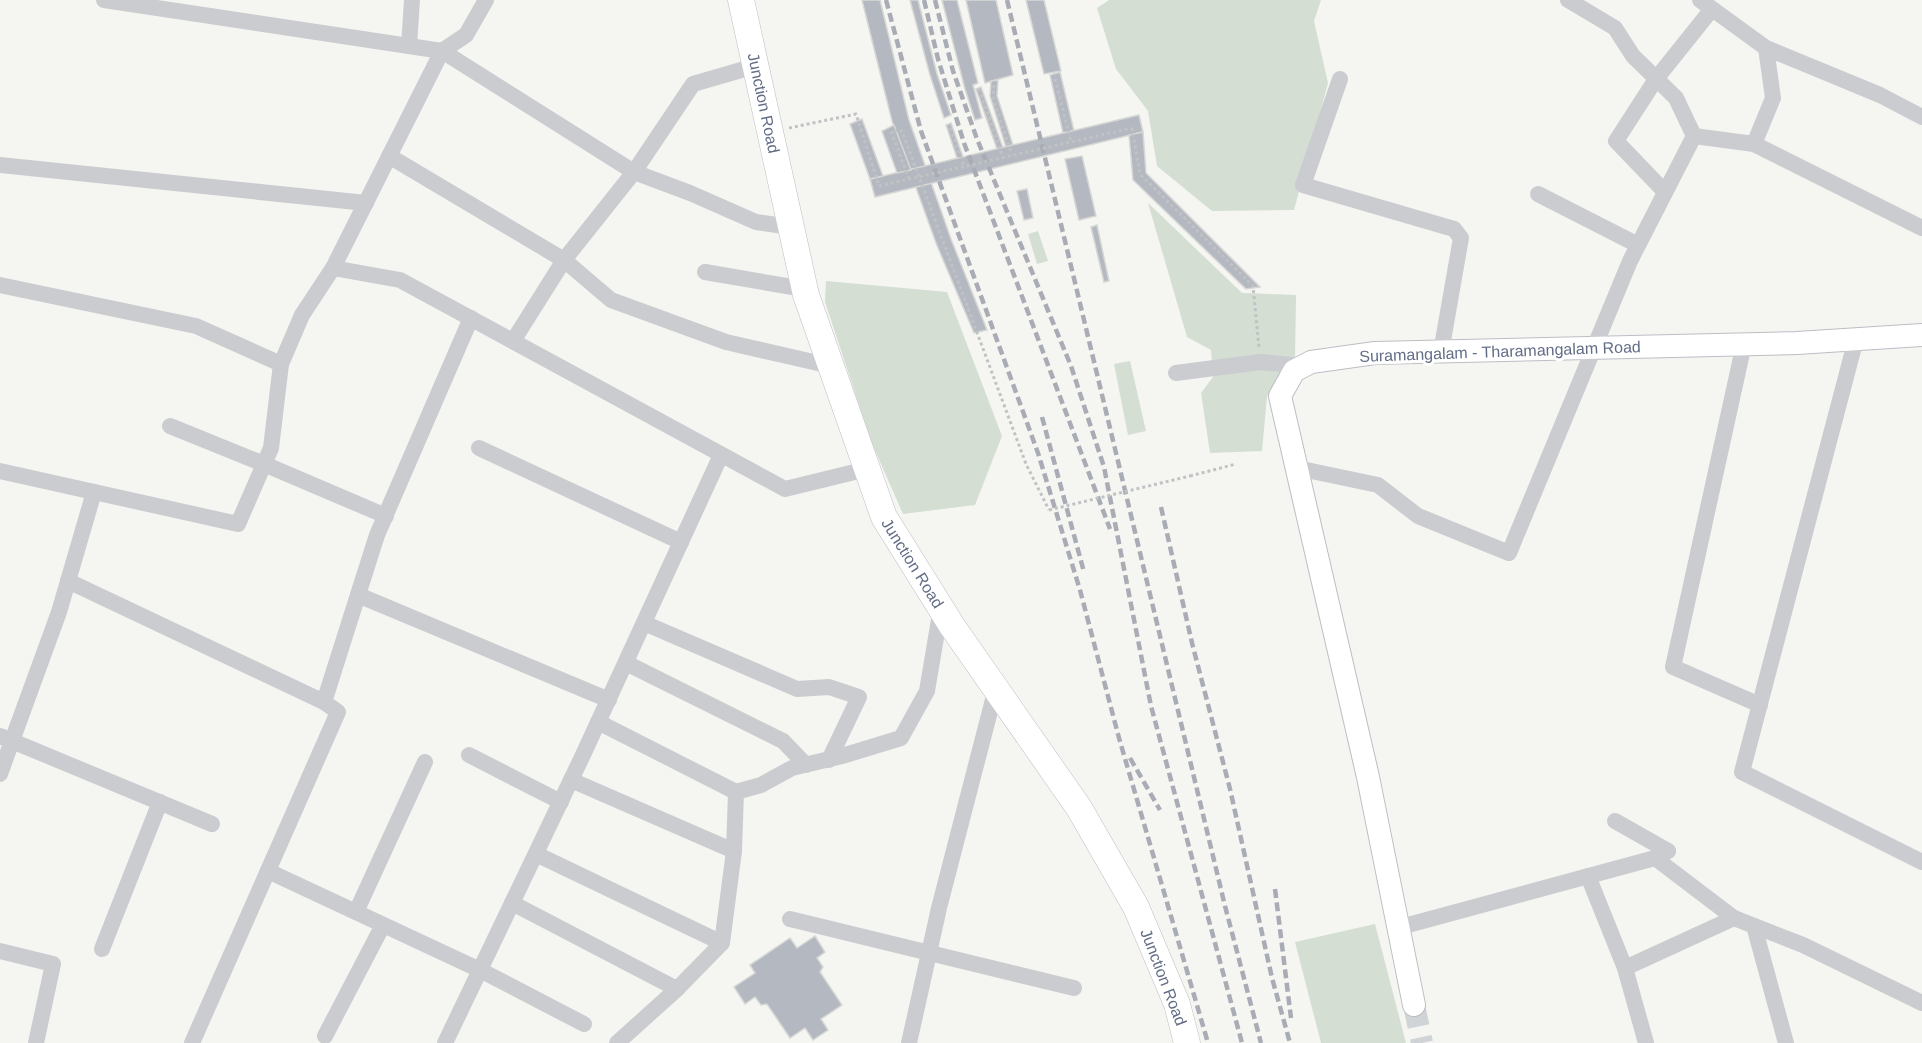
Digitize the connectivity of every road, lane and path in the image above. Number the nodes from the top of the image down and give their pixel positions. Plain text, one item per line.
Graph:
1 (104, 0) edge
2 (412, 0) edge
3 (486, 0) edge
4 (741, 0) edge
5 (1568, 0) edge
6 (1706, 4) edge
7 (409, 46) junction
8 (1766, 48) junction
9 (442, 51) junction
10 (755, 66) junction
11 (1056, 79) dead end
12 (1340, 79) dead end
13 (1656, 79) junction
14 (994, 85) dead end
15 (979, 89) dead end
16 (1922, 117) edge
17 (950, 128) dead end
18 (770, 132) junction
19 (1694, 136) junction
20 (1071, 142) junction
21 (1754, 144) junction
22 (1012, 155) junction
23 (389, 156) junction
24 (1003, 158) junction
25 (0, 165) edge
26 (964, 166) junction
27 (634, 172) junction
28 (909, 179) junction
29 (1665, 192) junction
30 (1538, 194) dead end
31 (366, 203) junction
32 (791, 227) junction
33 (1922, 228) edge
34 (1638, 245) junction
35 (564, 260) junction
36 (333, 268) junction
37 (705, 272) dead end
38 (0, 285) edge
39 (804, 289) junction
40 (471, 318) junction
41 (1922, 335) edge
42 (1856, 339) junction
43 (513, 341) junction
44 (1744, 344) junction
45 (1594, 348) junction
46 (1441, 352) junction
47 (1260, 362) junction
48 (281, 364) junction
49 (831, 366) junction
50 (1303, 366) junction
51 (1176, 373) dead end
52 (170, 426) dead end
53 (479, 448) dead end
54 (721, 455) junction
55 (264, 464) junction
56 (1236, 464) dead end
57 (1297, 468) junction
58 (867, 469) junction
59 (0, 471) edge
60 (94, 492) junction
61 (386, 516) junction
62 (681, 542) junction
63 (68, 581) junction
64 (358, 595) junction
65 (941, 608) junction
66 (644, 623) junction
67 (626, 663) junction
68 (996, 688) junction
69 (609, 700) junction
70 (324, 702) junction
71 (1760, 705) junction
72 (598, 722) junction
73 (6, 738) edge
74 (469, 755) dead end
75 (829, 760) junction
76 (425, 762) dead end
77 (806, 765) junction
78 (0, 774) edge
79 (572, 780) junction
80 (736, 792) junction
81 (160, 802) junction
82 (561, 802) junction
83 (1615, 821) dead end
84 (212, 824) dead end
85 (734, 851) junction
86 (536, 854) junction
87 (1655, 858) junction
88 (1922, 862) edge
89 (268, 871) junction
90 (1588, 876) junction
91 (512, 903) junction
92 (356, 912) junction
93 (1734, 918) junction
94 (790, 919) dead end
95 (383, 925) junction
96 (1754, 926) junction
97 (1397, 928) junction
98 (722, 943) junction
99 (102, 950) dead end
100 (0, 951) edge
101 (929, 952) junction
102 (1625, 968) junction
103 (480, 970) junction
104 (1074, 988) dead end
105 (677, 989) junction
106 (1922, 1003) edge
107 (1414, 1005) tunnel mouth
108 (584, 1024) dead end
109 (324, 1036) dead end
110 (36, 1043) edge
111 (192, 1043) edge
112 (445, 1043) edge
113 (617, 1043) edge
114 (909, 1043) edge
115 (1187, 1043) edge
116 (1646, 1043) edge
117 (1786, 1043) edge

1 - 7 street
2 - 7 street
3 - 9 street
4 - 10 main road, Junction Road
5 - 13 street
6 - 8 street
6 - 13 street
7 - 9 street
8 - 16 street
8 - 21 street
9 - 23 street
9 - 27 street
10 - 18 main road, Junction Road
10 - 27 street
11 - 20 path
12 - 46 street
13 - 19 street
13 - 29 street
14 - 22 path
15 - 24 path
17 - 26 path
18 - 28 path, bridge
18 - 32 main road, Junction Road
19 - 21 street
19 - 29 street
20 - 22 path, bridge
20 - 47 path, bridge
21 - 33 street
22 - 24 path, bridge
23 - 31 street
23 - 35 street
24 - 26 path, bridge
25 - 31 street
26 - 28 path, bridge
27 - 32 street
27 - 35 street
28 - 56 path, bridge
29 - 34 street
30 - 34 street
31 - 36 street
32 - 39 main road, Junction Road
34 - 45 street
35 - 43 street
35 - 49 street
36 - 40 street
36 - 48 street
37 - 39 street
38 - 48 street
39 - 49 main road, Junction Road
40 - 43 street
40 - 61 street
41 - 42 main road, Suramangalam - Tharamangalam Road
42 - 44 main road, Suramangalam - Tharamangalam Road
42 - 71 street
43 - 54 street
44 - 45 main road, Suramangalam - Tharamangalam Road
44 - 71 street
45 - 46 main road, Suramangalam - Tharamangalam Road
45 - 57 street
46 - 50 main road, Suramangalam - Tharamangalam Road
47 - 50 street
47 - 51 street
48 - 55 street
49 - 58 main road, Junction Road
50 - 57 main road
52 - 55 street
53 - 62 street
54 - 58 street
54 - 62 street
55 - 60 street
55 - 61 street
57 - 97 main road
58 - 65 main road, Junction Road
59 - 60 street
60 - 63 street
61 - 64 street
62 - 66 street
63 - 70 street
63 - 73 street
64 - 69 street
64 - 70 street
65 - 68 main road, Junction Road
65 - 75 street
66 - 67 street
66 - 75 street
67 - 69 street
67 - 77 street
68 - 101 street
68 - 115 main road, Junction Road
69 - 72 street
70 - 89 street
71 - 88 street
72 - 79 street
72 - 80 street
73 - 78 street
73 - 81 street
74 - 82 street
75 - 77 street
76 - 92 street
77 - 80 street
79 - 82 street
79 - 85 street
80 - 85 street
81 - 84 street
81 - 99 street
82 - 86 street
83 - 87 street
85 - 98 street
86 - 91 street
86 - 98 street
87 - 90 street
87 - 93 street
89 - 92 street
89 - 111 street
90 - 97 street
90 - 102 street
91 - 103 street
91 - 105 street
92 - 95 street
93 - 96 street
93 - 102 street
94 - 101 street
95 - 103 street
95 - 109 street
96 - 106 street
96 - 117 street
97 - 107 main road
98 - 105 street
100 - 110 street
101 - 104 street
101 - 114 street
102 - 116 street
103 - 108 street
103 - 112 street
105 - 113 street

